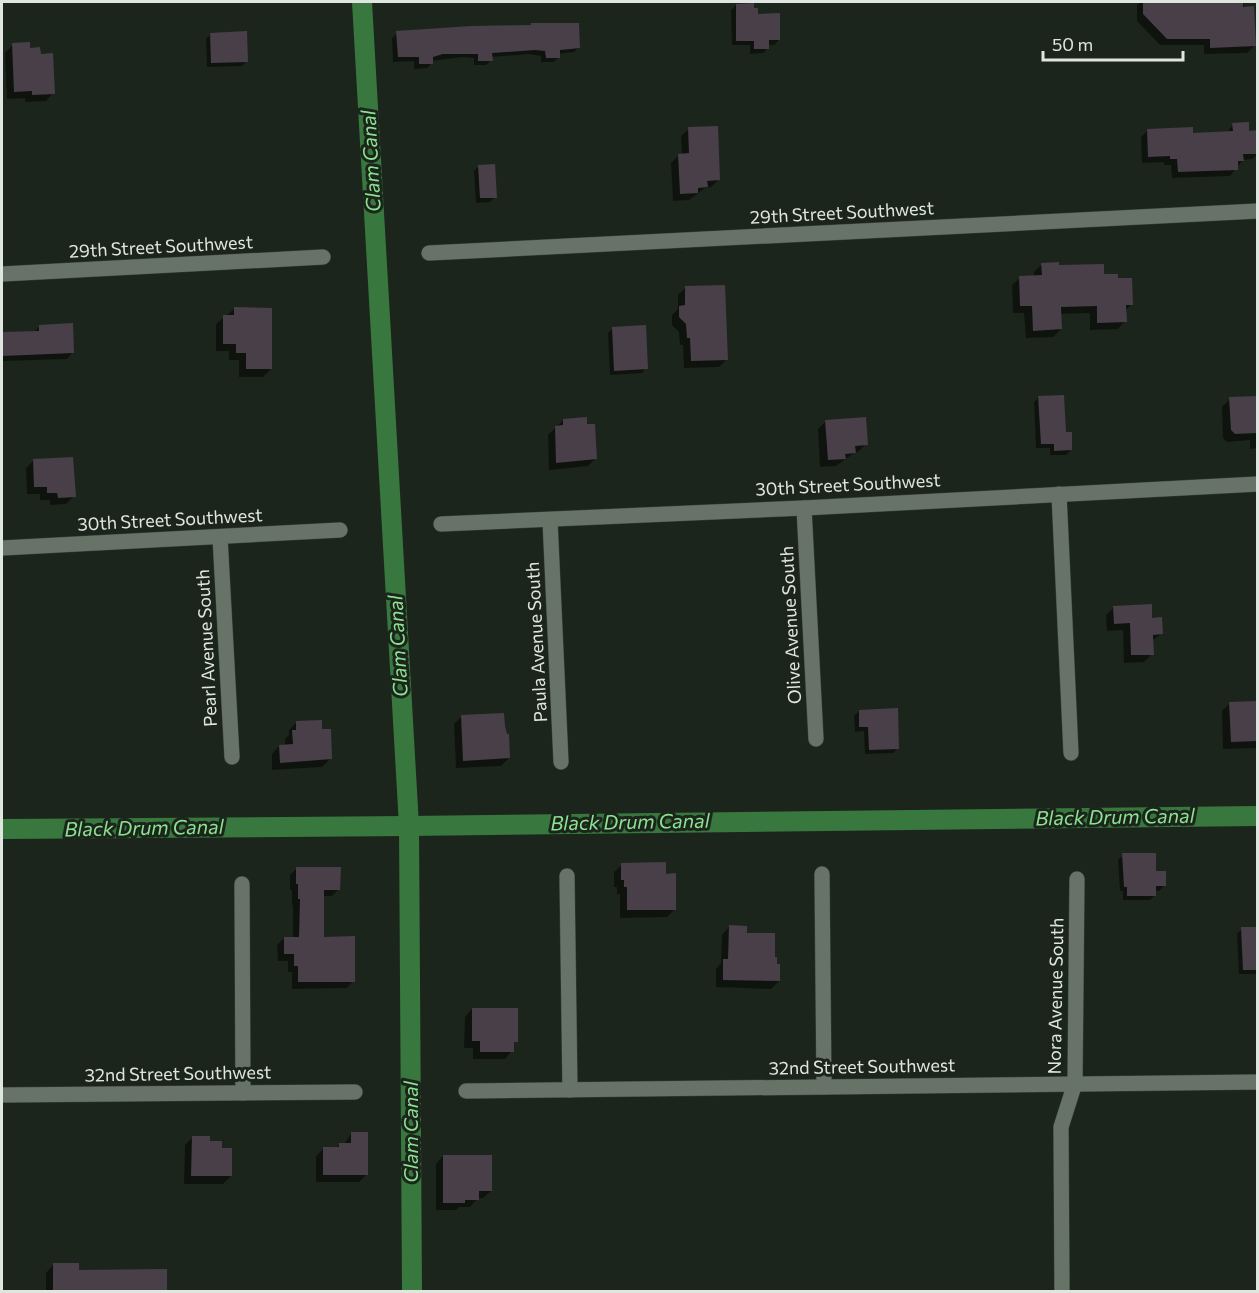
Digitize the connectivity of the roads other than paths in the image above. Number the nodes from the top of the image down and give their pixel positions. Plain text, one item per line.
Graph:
1 (1257, 211) edge
2 (429, 254) dead end
3 (322, 257) dead end
4 (2, 274) edge
5 (1257, 484) edge
6 (1059, 494) junction
7 (804, 508) junction
8 (550, 519) junction
9 (441, 524) dead end
10 (340, 530) dead end
11 (220, 537) junction
12 (2, 548) edge
13 (816, 739) dead end
14 (1071, 753) dead end
15 (232, 757) dead end
16 (561, 762) dead end
17 (822, 873) dead end
18 (567, 876) dead end
19 (1077, 879) dead end
20 (242, 884) dead end
21 (1257, 1082) edge
22 (1075, 1083) junction
23 (824, 1087) junction
24 (570, 1090) junction
25 (466, 1091) dead end
26 (356, 1092) dead end
27 (243, 1093) junction
28 (2, 1095) edge
29 (1062, 1292) edge

1 - 2 street, 29th Street Southwest
3 - 4 street, 29th Street Southwest
5 - 6 street, 30th Street Southwest
6 - 7 street, 30th Street Southwest
6 - 14 street
7 - 8 street, 30th Street Southwest
7 - 13 street, Olive Avenue South
8 - 9 street, 30th Street Southwest
8 - 16 street, Paula Avenue South
10 - 11 street, 30th Street Southwest
11 - 12 street, 30th Street Southwest
11 - 15 street, Pearl Avenue South
17 - 23 street
18 - 24 street
19 - 22 street, Nora Avenue South
20 - 27 street
21 - 22 street, 32nd Street Southwest
22 - 23 street, 32nd Street Southwest
22 - 29 street, Nora Avenue South
23 - 24 street, 32nd Street Southwest
24 - 25 street, 32nd Street Southwest
26 - 27 street, 32nd Street Southwest
27 - 28 street, 32nd Street Southwest

